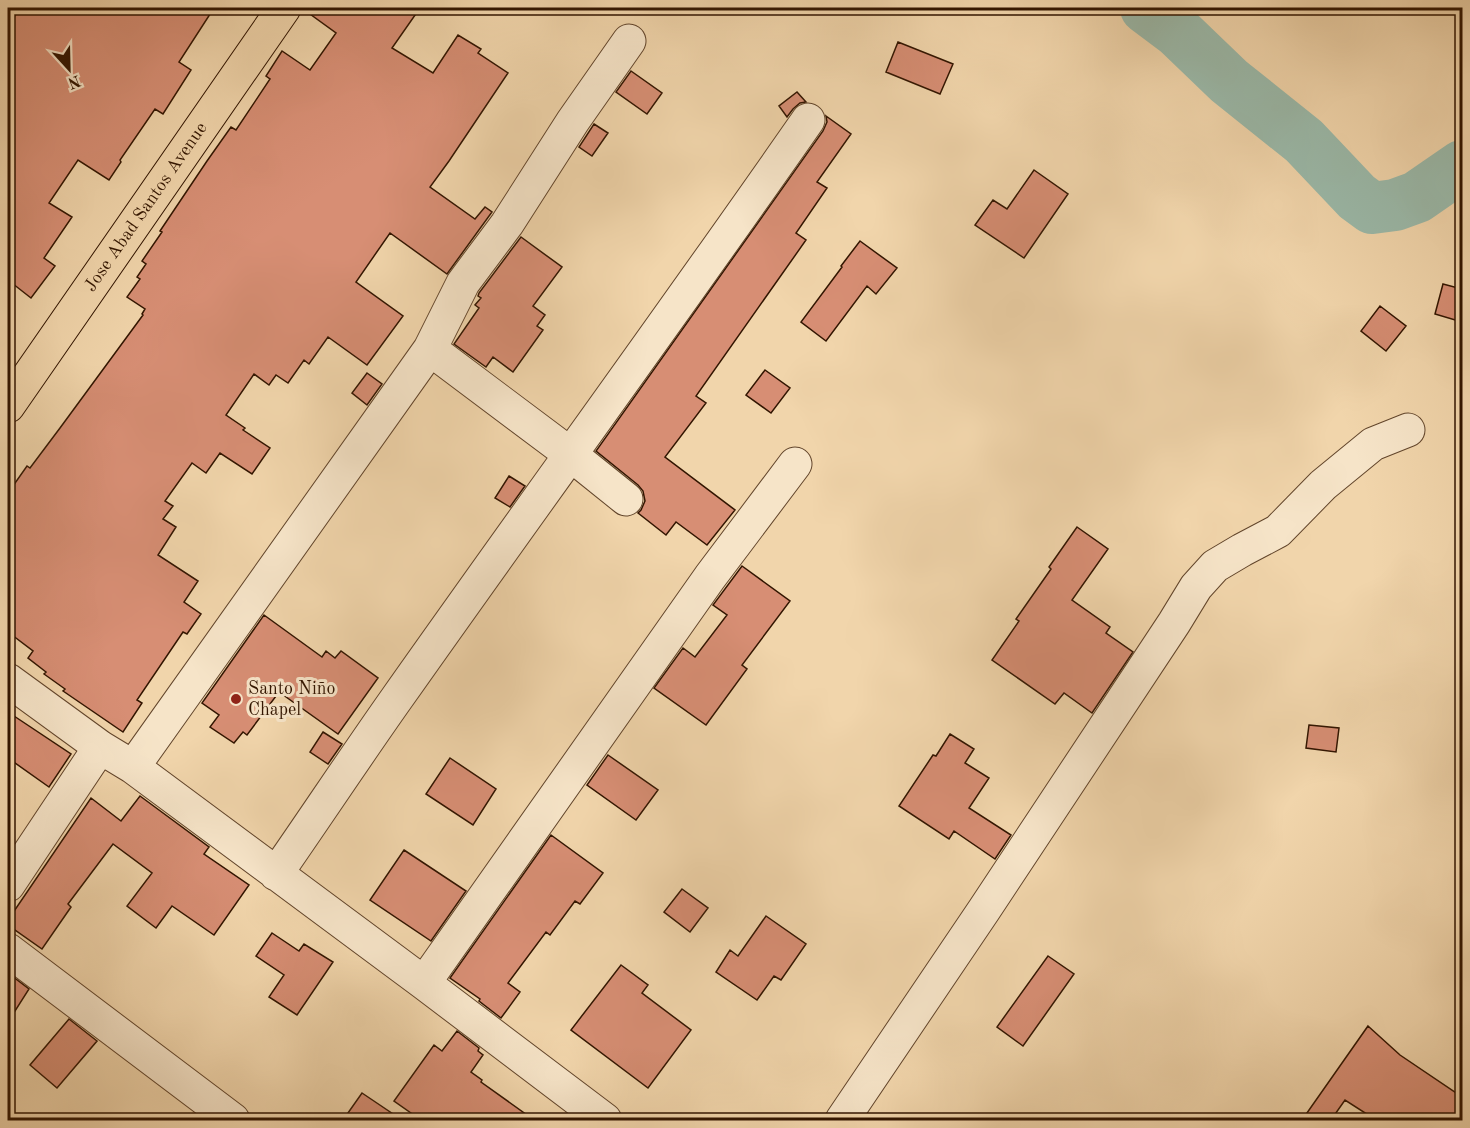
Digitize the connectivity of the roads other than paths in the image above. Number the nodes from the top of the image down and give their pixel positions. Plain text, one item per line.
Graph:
1 (284, 8) edge
2 (629, 41) dead end
3 (808, 120) dead end
4 (430, 349) junction
5 (8, 406) edge
6 (1408, 430) dead end
7 (570, 454) junction
8 (795, 464) dead end
9 (626, 498) dead end
10 (8, 680) edge
11 (100, 747) junction
12 (134, 767) junction
13 (276, 874) junction
14 (8, 885) edge
15 (8, 950) edge
16 (424, 983) junction
17 (233, 1120) edge
18 (605, 1120) edge
19 (842, 1120) edge

1 - 5 highway, Jose Abad Santos Avenue
2 - 4 street
3 - 7 street
4 - 7 street
4 - 12 street
6 - 19 street
7 - 9 street
7 - 13 street
8 - 16 street
10 - 11 street
11 - 12 street
11 - 14 street
12 - 13 street
13 - 16 street
15 - 17 street
16 - 18 street

